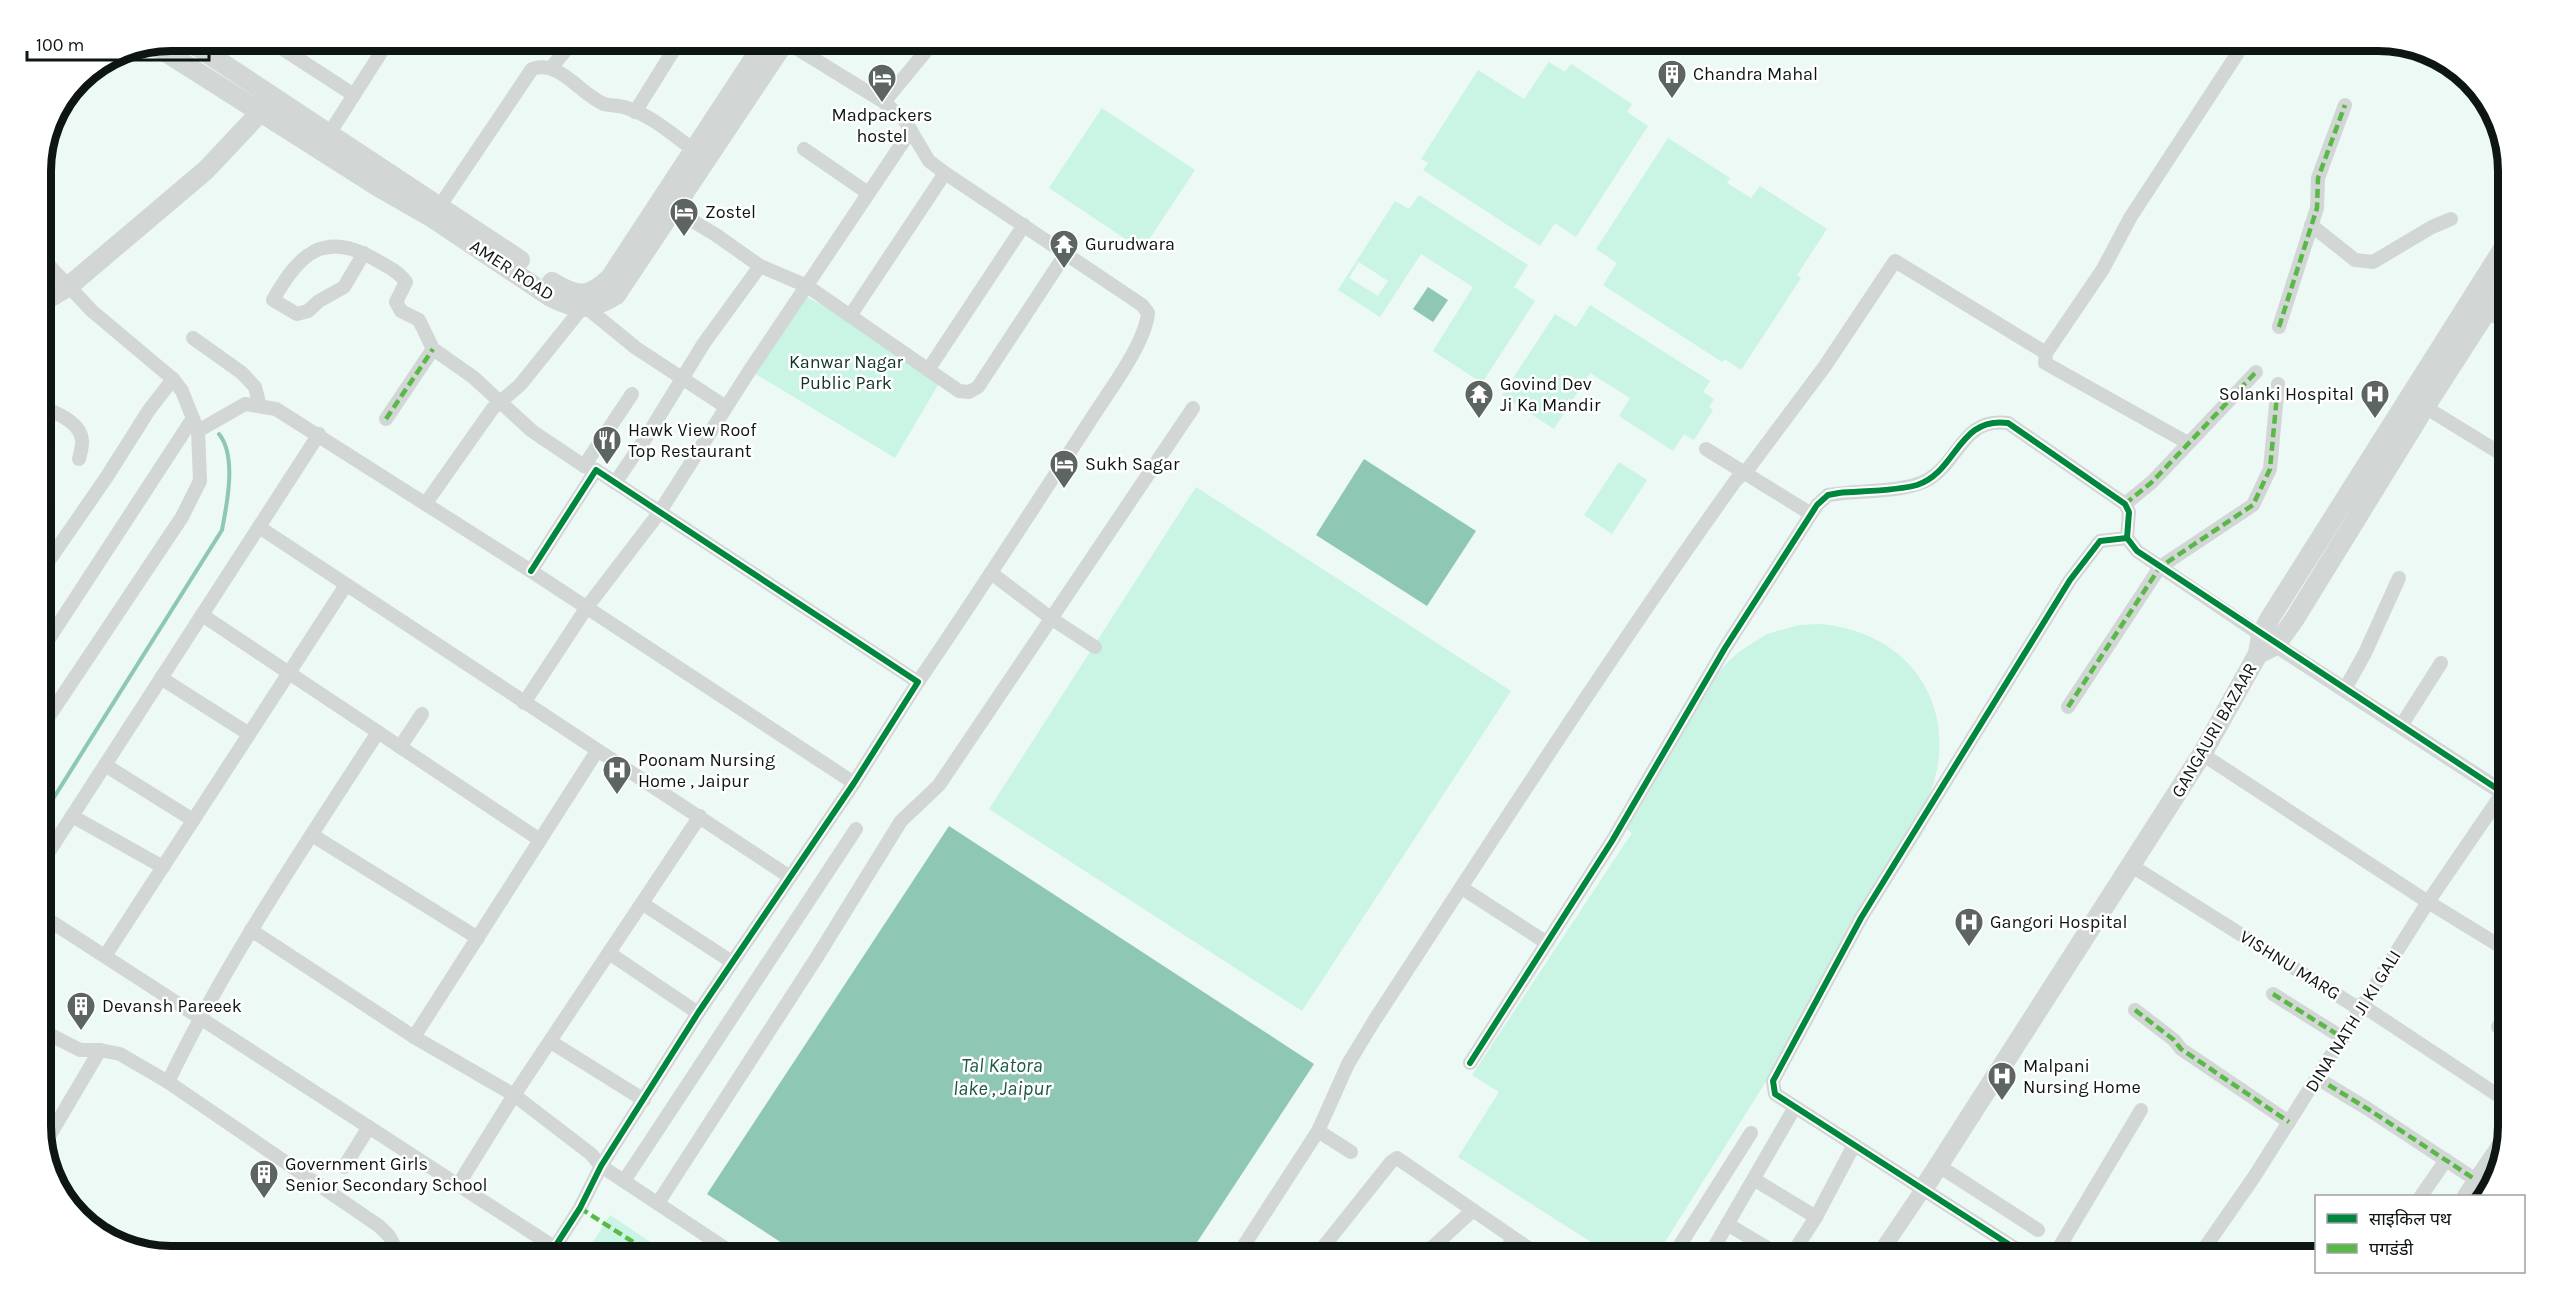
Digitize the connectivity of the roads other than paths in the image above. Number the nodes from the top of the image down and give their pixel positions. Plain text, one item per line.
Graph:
1 (164, 51) edge
2 (204, 51) edge
3 (286, 51) edge
4 (382, 51) edge
5 (565, 51) edge
6 (673, 51) edge
7 (772, 51) edge
8 (773, 51) edge
9 (797, 51) edge
10 (926, 51) edge
11 (2239, 51) edge
12 (551, 68) junction
13 (354, 95) junction
14 (273, 97) junction
15 (884, 102) junction
16 (2345, 105) dead end
17 (635, 112) junction
18 (260, 114) junction
19 (911, 130) junction
20 (329, 134) junction
21 (804, 148) dead end
22 (694, 150) junction
23 (945, 173) junction
24 (868, 193) junction
25 (667, 205) junction
26 (436, 212) junction
27 (2451, 219) dead end
28 (1024, 225) junction
29 (2311, 225) junction
30 (364, 253) junction
31 (1066, 254) junction
32 (2498, 257) edge
33 (760, 266) junction
34 (51, 267) edge
35 (69, 286) junction
36 (807, 286) junction
37 (2498, 295) edge
38 (51, 297) edge
39 (2470, 300) junction
40 (584, 308) junction
41 (2488, 312) junction
42 (850, 316) junction
43 (2498, 318) edge
44 (2279, 327) dead end
45 (193, 338) dead end
46 (433, 349) junction
47 (2046, 353) junction
48 (928, 370) junction
49 (2256, 372) dead end
50 (684, 378) junction
51 (173, 379) junction
52 (2278, 384) dead end
53 (632, 394) dead end
54 (499, 403) junction
55 (260, 406) junction
56 (2425, 406) junction
57 (726, 407) junction
58 (1193, 408) dead end
59 (51, 411) edge
60 (193, 418) junction
61 (386, 419) dead end
62 (198, 431) junction
63 (319, 434) junction
64 (2188, 443) junction
65 (1706, 449) dead end
66 (2498, 452) edge
67 (78, 459) dead end
68 (590, 468) junction
69 (1744, 472) junction
70 (615, 483) junction
71 (426, 503) junction
72 (2125, 504) junction
73 (659, 513) junction
74 (1811, 514) junction
75 (259, 527) junction
76 (2127, 538) junction
77 (51, 558) edge
78 (2160, 567) junction
79 (531, 571) junction
80 (991, 573) junction
81 (2399, 578) dead end
82 (346, 585) junction
83 (586, 607) junction
84 (202, 615) junction
85 (1052, 619) junction
86 (51, 636) edge
87 (2265, 644) junction
88 (1095, 647) dead end
89 (2441, 663) dead end
90 (289, 673) junction
91 (161, 678) junction
92 (918, 682) junction
93 (2345, 689) junction
94 (524, 703) junction
95 (2068, 707) dead end
96 (51, 713) edge
97 (422, 714) dead end
98 (2401, 726) junction
99 (378, 732) junction
100 (249, 734) junction
101 (400, 747) junction
102 (597, 751) junction
103 (2202, 754) junction
104 (105, 765) junction
105 (854, 783) junction
106 (2498, 785) edge
107 (2498, 804) edge
108 (72, 816) junction
109 (700, 816) junction
110 (193, 820) junction
111 (856, 829) dead end
112 (312, 834) junction
113 (540, 840) junction
114 (51, 849) edge
115 (2132, 866) junction
116 (163, 867) junction
117 (790, 877) junction
118 (1461, 888) junction
119 (2428, 902) junction
120 (643, 904) junction
121 (51, 921) edge
122 (251, 930) junction
123 (478, 938) junction
124 (1547, 943) junction
125 (2498, 945) edge
126 (609, 953) junction
127 (105, 956) junction
128 (732, 962) junction
129 (2273, 994) dead end
130 (2363, 1006) junction
131 (2135, 1010) dead end
132 (698, 1013) junction
133 (199, 1017) junction
134 (51, 1035) edge
135 (414, 1037) junction
136 (2343, 1038) junction
137 (551, 1042) junction
138 (100, 1050) junction
139 (1470, 1063) dead end
140 (2317, 1078) junction
141 (168, 1082) junction
142 (514, 1095) junction
143 (2498, 1095) edge
144 (644, 1100) junction
145 (1795, 1107) junction
146 (2141, 1110) dead end
147 (2289, 1122) junction
148 (369, 1127) junction
149 (51, 1128) edge
150 (1318, 1131) junction
151 (1751, 1133) dead end
152 (1854, 1145) junction
153 (1351, 1152) dead end
154 (2495, 1152) edge
155 (2446, 1160) junction
156 (602, 1166) junction
157 (1939, 1166) junction
158 (344, 1167) dead end
159 (1755, 1180) junction
160 (2476, 1180) junction
161 (624, 1181) junction
162 (458, 1185) junction
163 (1924, 1188) junction
164 (2422, 1195) edge
165 (2466, 1195) edge
166 (658, 1203) junction
167 (1473, 1210) junction
168 (1816, 1217) junction
169 (1727, 1224) junction
170 (2038, 1230) dead end
171 (1515, 1240) junction
172 (394, 1246) edge
173 (543, 1246) edge
174 (555, 1246) edge
175 (720, 1246) edge
176 (1244, 1246) edge
177 (1325, 1246) edge
178 (1435, 1246) edge
179 (1509, 1246) edge
180 (1524, 1246) edge
181 (1680, 1246) edge
182 (1715, 1246) edge
183 (1764, 1246) edge
184 (1798, 1246) edge
185 (1885, 1246) edge
186 (2009, 1246) edge
187 (2061, 1246) edge
188 (2206, 1246) edge

1 - 18 main road, AMER ROAD
2 - 14 main road, AMER ROAD
3 - 13 street
4 - 13 street
5 - 12 street
6 - 17 street
7 - 22 main road, AMER ROAD
8 - 25 main road, AMER ROAD
9 - 15 street
10 - 15 street
11 - 47 street
12 - 17 street
12 - 26 street
13 - 20 street
14 - 18 main road
14 - 20 main road, AMER ROAD
15 - 19 street
16 - 29 street
17 - 22 street
18 - 26 main road, AMER ROAD
18 - 35 main road
19 - 23 street
19 - 24 street
20 - 26 main road, AMER ROAD
21 - 24 street
22 - 25 main road, AMER ROAD
23 - 28 street
23 - 42 street
24 - 36 street
25 - 26 main road, AMER ROAD
25 - 33 street
25 - 40 main road, AMER ROAD
26 - 40 main road, AMER ROAD
27 - 29 street
28 - 31 street
28 - 48 street
29 - 44 street
30 - 30 street
30 - 46 street
31 - 48 street
31 - 80 street
32 - 39 main road
33 - 36 street
33 - 50 street
34 - 35 street
35 - 38 main road
35 - 51 street
36 - 42 street
36 - 57 street
37 - 41 main road, GANGAURI BAZAAR
39 - 41 street
39 - 87 main road
40 - 50 street
40 - 54 street
41 - 43 street
41 - 56 main road, GANGAURI BAZAAR
42 - 48 street
45 - 55 street
46 - 54 street
46 - 61 street
47 - 64 street
47 - 69 street
49 - 64 street
50 - 57 street
50 - 70 street
51 - 60 street
51 - 77 street
52 - 78 street
53 - 68 street
54 - 68 street
54 - 71 street
55 - 62 street
55 - 63 street
56 - 66 street
56 - 87 main road, GANGAURI BAZAAR
57 - 73 street
58 - 85 street
59 - 67 street
60 - 62 street
60 - 86 street
62 - 96 street
63 - 71 street
63 - 75 street
64 - 72 street
65 - 69 street
68 - 70 street
68 - 79 street
69 - 74 street
69 - 118 street
70 - 73 street
71 - 79 street
72 - 74 street
72 - 76 street
73 - 83 street
73 - 92 street
74 - 124 street
75 - 82 street
75 - 84 street
76 - 78 street
76 - 145 street
78 - 87 street
78 - 95 street
79 - 83 street
80 - 85 street
80 - 92 street
81 - 93 street
82 - 90 street
82 - 94 street
83 - 94 street
83 - 105 street
84 - 90 street
84 - 91 street
85 - 88 street
85 - 166 street
87 - 93 street
87 - 103 main road, GANGAURI BAZAAR
89 - 98 street
90 - 99 street
90 - 100 street
91 - 100 street
91 - 104 street
92 - 105 street
93 - 98 street
94 - 102 street
97 - 101 street
98 - 106 street
99 - 101 street
99 - 112 street
100 - 110 street
101 - 113 street
102 - 109 street
102 - 113 street
103 - 115 main road, GANGAURI BAZAAR
103 - 119 street
104 - 108 street
104 - 110 street
105 - 117 street
107 - 119 street, DINA NATH JI KI GALI
108 - 114 street
108 - 116 street
109 - 117 street
109 - 120 street
110 - 116 street
111 - 161 street
112 - 122 street
112 - 123 street
113 - 123 street
115 - 130 street, VISHNU MARG
115 - 157 main road, GANGAURI BAZAAR
116 - 127 street
117 - 128 street
118 - 124 street
118 - 150 street
119 - 125 street
119 - 130 street, DINA NATH JI KI GALI
120 - 126 street
120 - 128 street
121 - 127 street
122 - 133 street
122 - 135 street
123 - 135 street
124 - 139 street
126 - 132 street
126 - 137 street
127 - 133 street
128 - 132 street
129 - 136 street
130 - 136 street, DINA NATH JI KI GALI
130 - 143 street, VISHNU MARG
131 - 147 street
132 - 144 street
133 - 141 street
133 - 148 street
134 - 138 street
135 - 142 street
136 - 140 street, DINA NATH JI KI GALI
137 - 142 street
137 - 144 street
138 - 141 street
138 - 149 street
140 - 147 street, DINA NATH JI KI GALI
140 - 155 street
141 - 172 street
142 - 156 street
142 - 162 street
144 - 156 street
145 - 152 street
145 - 159 street
146 - 187 street
147 - 188 street, DINA NATH JI KI GALI
148 - 158 street
148 - 162 street
150 - 153 street
150 - 176 street
151 - 181 street
152 - 163 street
152 - 168 street
154 - 160 street
155 - 160 street
155 - 164 street
156 - 161 street
156 - 174 street
157 - 163 main road, GANGAURI BAZAAR
157 - 170 street
159 - 168 street
159 - 169 street
160 - 165 street
161 - 166 street
162 - 173 street
163 - 185 street
163 - 186 street
166 - 175 street
167 - 171 street
167 - 177 street
167 - 178 street
168 - 184 street
169 - 182 street
169 - 183 street
171 - 179 street
171 - 180 street

